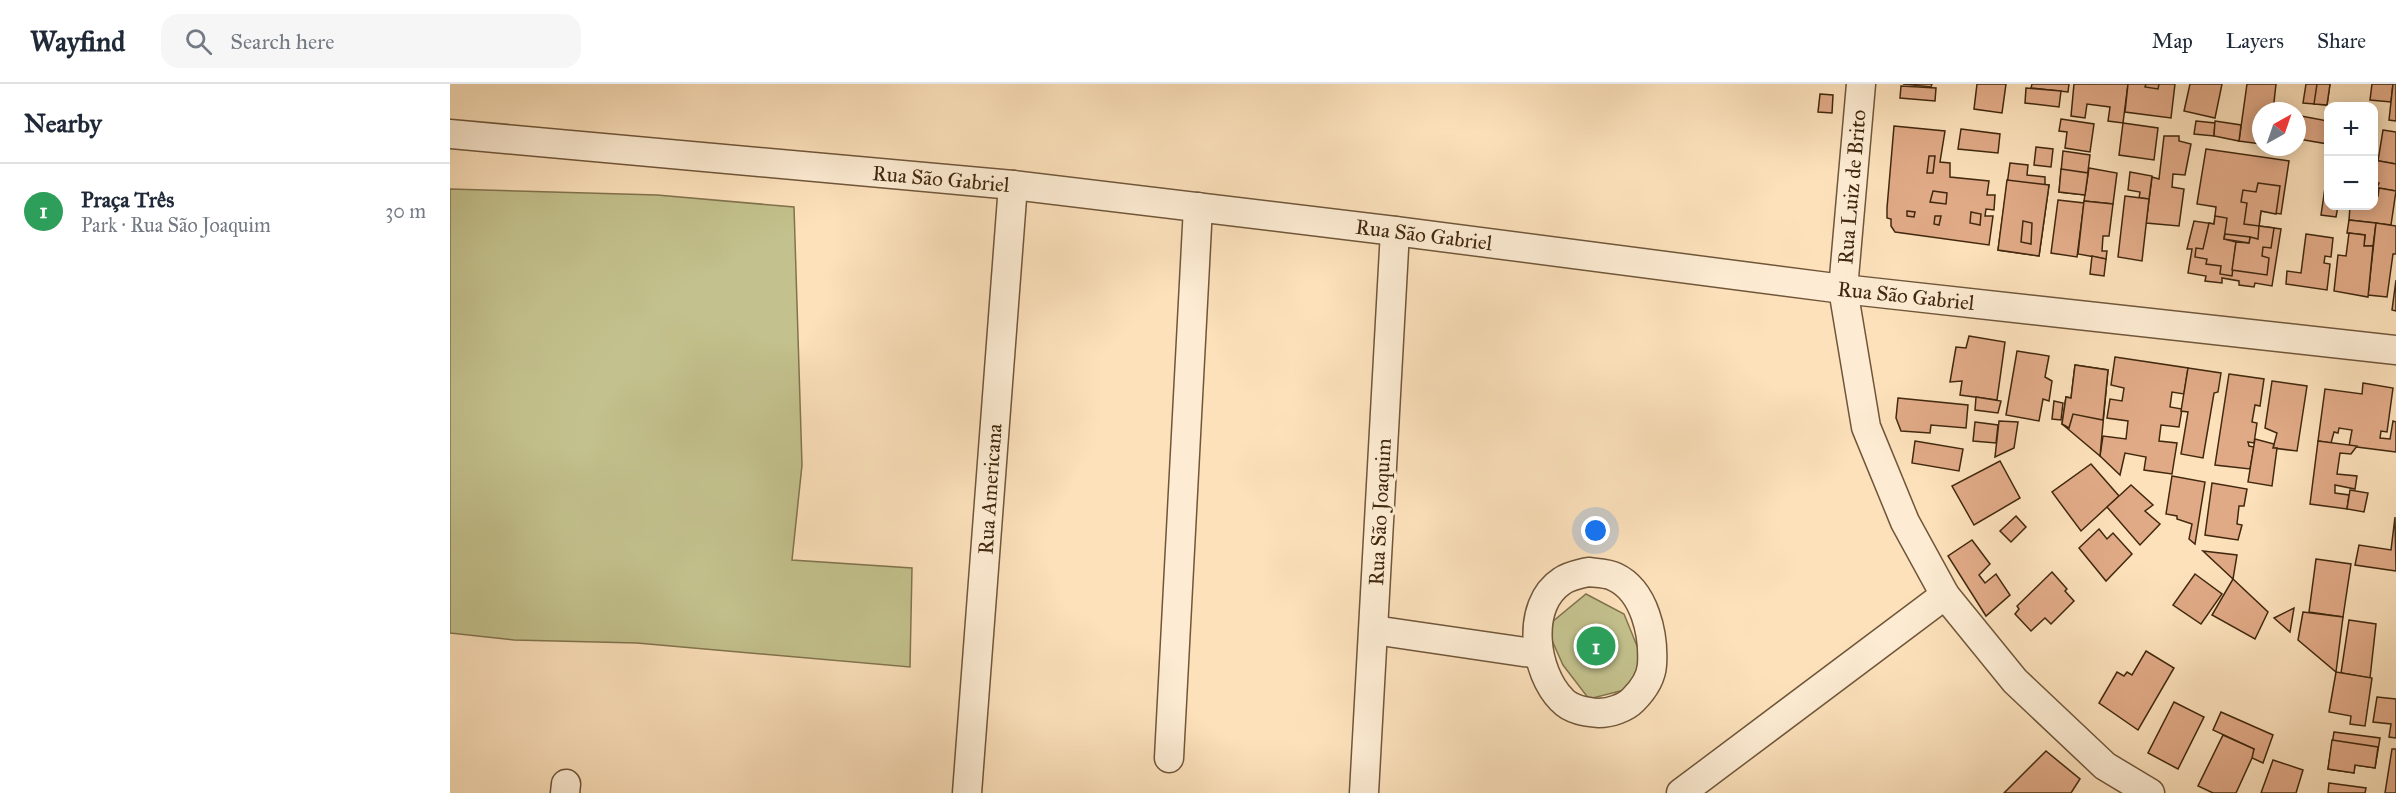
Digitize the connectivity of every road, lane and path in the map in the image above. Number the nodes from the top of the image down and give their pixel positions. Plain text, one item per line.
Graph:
1 (1862, 84) edge
2 (450, 134) edge
3 (1012, 185) junction
4 (1198, 207) junction
5 (1395, 231) junction
6 (1843, 289) junction
7 (2396, 350) edge
8 (1945, 595) junction
9 (1374, 630) junction
10 (1538, 654) junction
11 (1169, 758) dead end
12 (968, 793) edge
13 (1365, 793) edge
14 (1681, 793) edge
15 (2150, 793) edge

1 - 6 street, Rua Luiz de Brito
2 - 3 street, Rua São Gabriel
3 - 4 street, Rua São Gabriel
3 - 12 street, Rua Americana
4 - 5 street, Rua São Gabriel
4 - 11 street
5 - 6 street, Rua São Gabriel
5 - 9 street, Rua São Joaquim
6 - 7 street, Rua São Gabriel
6 - 8 street, Rua Luiz de Brito
8 - 14 street
8 - 15 street, Rua Luiz de Brito
9 - 10 street
9 - 13 street, Rua São Joaquim
10 - 10 street

